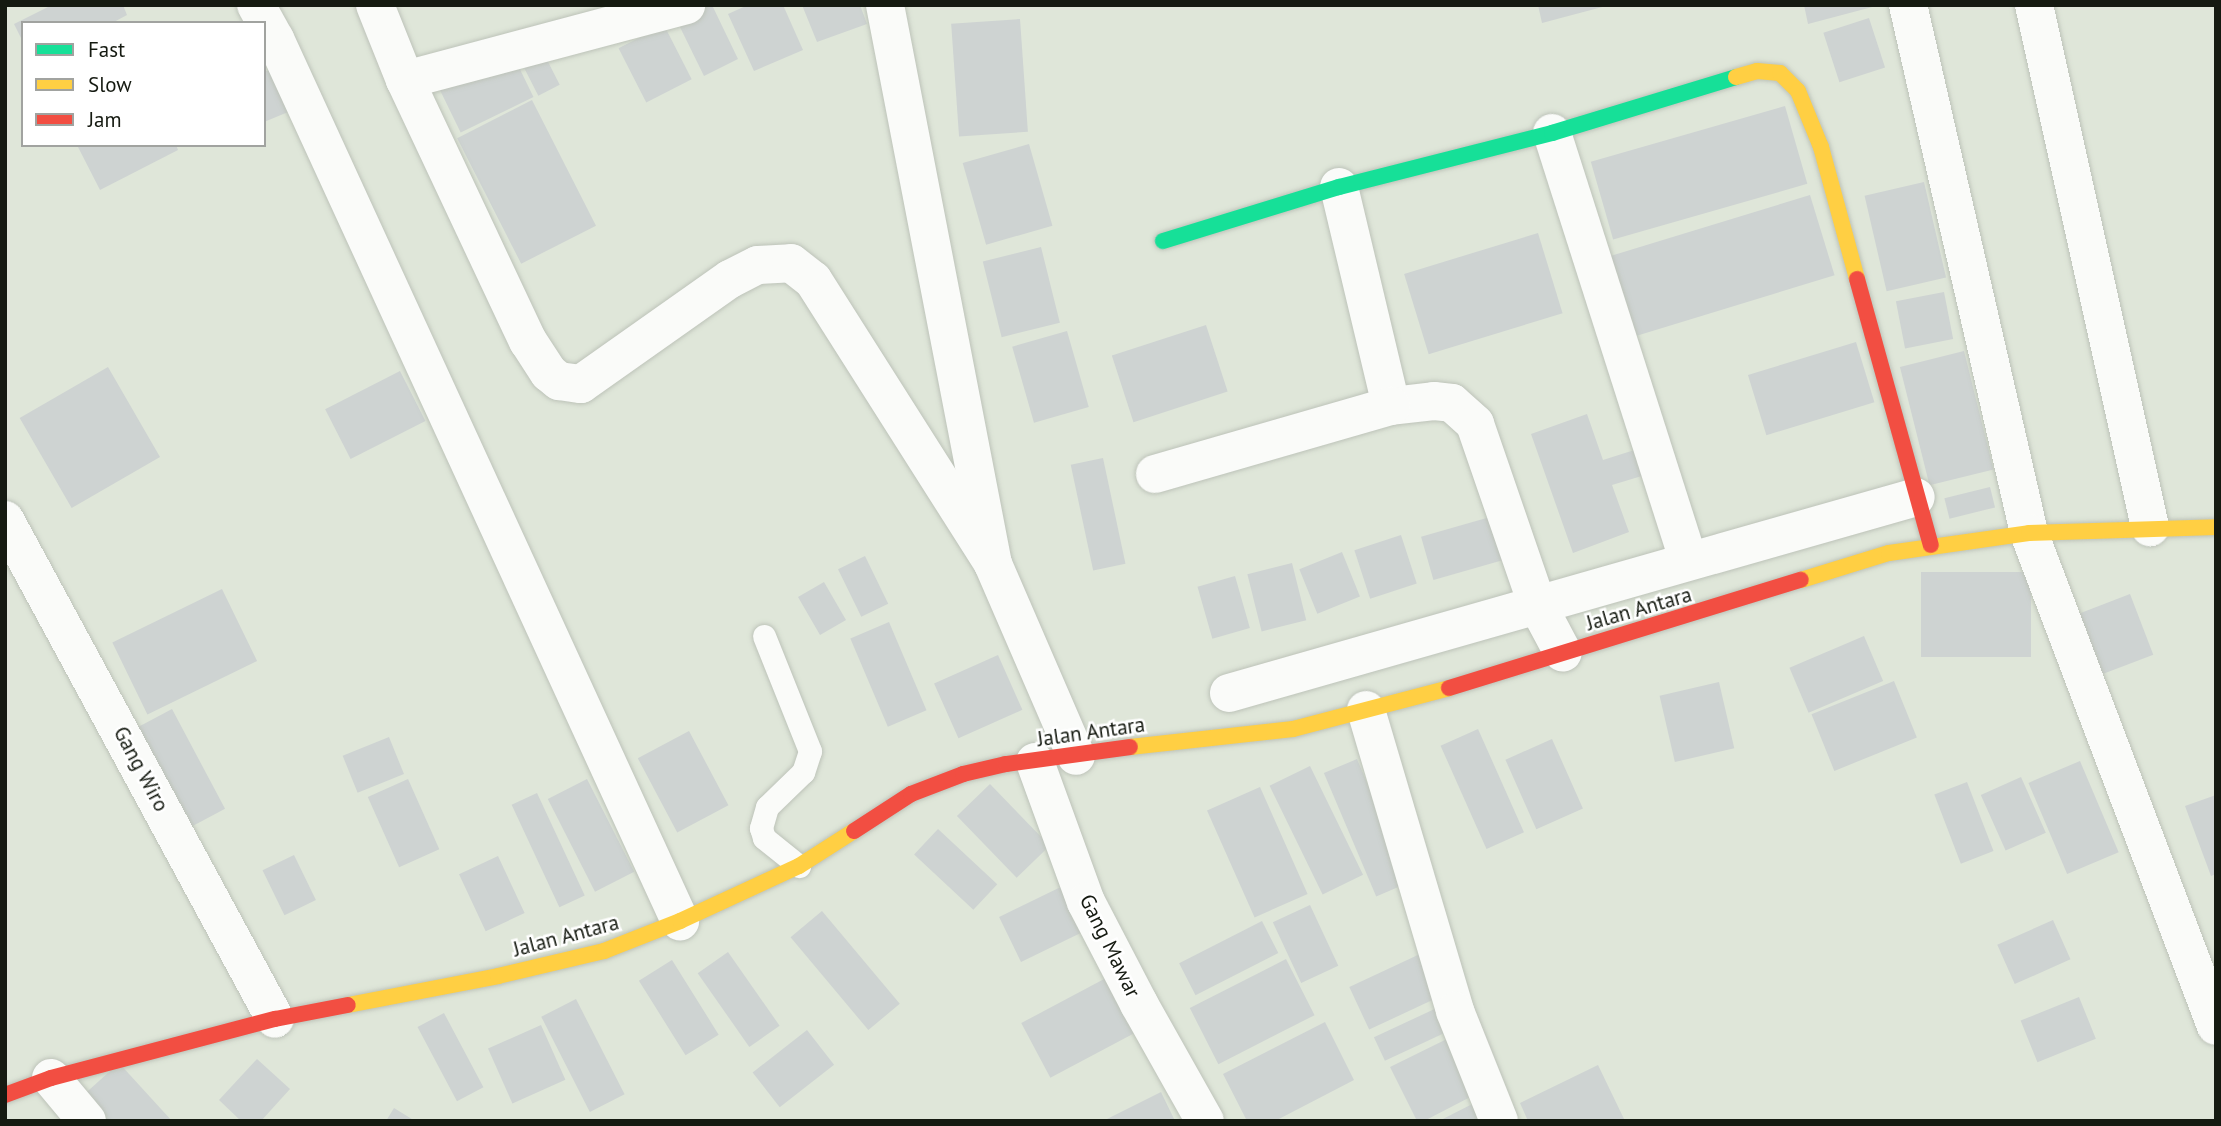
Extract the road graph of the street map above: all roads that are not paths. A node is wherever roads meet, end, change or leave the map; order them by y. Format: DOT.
graph roads {
  1 [pos="256,5"];
  2 [pos="374,5"];
  3 [pos="686,5"];
  4 [pos="885,5"];
  5 [pos="1908,5"];
  6 [pos="2034,5"];
  7 [pos="265,21"];
  8 [pos="266,23"];
  9 [pos="405,80"];
  10 [pos="1552,133"];
  11 [pos="1339,187"];
  12 [pos="1163,241"];
  13 [pos="1391,406"];
  14 [pos="1155,474"];
  15 [pos="1916,497"];
  16 [pos="5,520"];
  17 [pos="2150,527"];
  18 [pos="2216,527"];
  19 [pos="2029,533"];
  20 [pos="1931,545"];
  21 [pos="1689,561"];
  22 [pos="993,564"];
  23 [pos="1537,604"];
  24 [pos="764,636"];
  25 [pos="1563,653"];
  26 [pos="1229,693"];
  27 [pos="1366,710"];
  28 [pos="1076,756"];
  29 [pos="1035,762"];
  30 [pos="799,866"];
  31 [pos="680,921"];
  32 [pos="275,1019"];
  33 [pos="2216,1026"];
  34 [pos="51,1078"];
  35 [pos="5,1095"];
  36 [pos="88,1121"];
  37 [pos="1205,1121"];
  38 [pos="1499,1121"];
  1 -- 7 [label="street"];
  2 -- 9 [label="street"];
  3 -- 9 [label="street"];
  4 -- 22 [label="street"];
  5 -- 19 [label="street"];
  6 -- 17 [label="street"];
  8 -- 31 [label="street"];
  9 -- 22 [label="street"];
  10 -- 11 [label="street"];
  10 -- 15 [label="street"];
  10 -- 21 [label="street"];
  11 -- 12 [label="street"];
  11 -- 13 [label="street"];
  13 -- 14 [label="street"];
  13 -- 23 [label="street"];
  15 -- 20 [label="street"];
  15 -- 21 [label="street"];
  16 -- 32 [label="street, Gang Wiro"];
  17 -- 18 [label="street, Jalan Antara"];
  17 -- 19 [label="street, Jalan Antara"];
  19 -- 20 [label="street, Jalan Antara"];
  19 -- 33 [label="street"];
  20 -- 25 [label="street, Jalan Antara"];
  21 -- 23 [label="street"];
  22 -- 28 [label="street"];
  23 -- 25 [label="street"];
  23 -- 26 [label="street"];
  24 -- 30 [label="lane"];
  25 -- 27 [label="street, Jalan Antara"];
  27 -- 28 [label="street, Jalan Antara"];
  27 -- 38 [label="street"];
  28 -- 29 [label="street, Jalan Antara"];
  29 -- 30 [label="street, Jalan Antara"];
  29 -- 37 [label="street, Gang Mawar"];
  30 -- 31 [label="street, Jalan Antara"];
  31 -- 32 [label="street, Jalan Antara"];
  32 -- 34 [label="street, Jalan Antara"];
  34 -- 35 [label="street, Jalan Antara"];
  34 -- 36 [label="street"];
}
